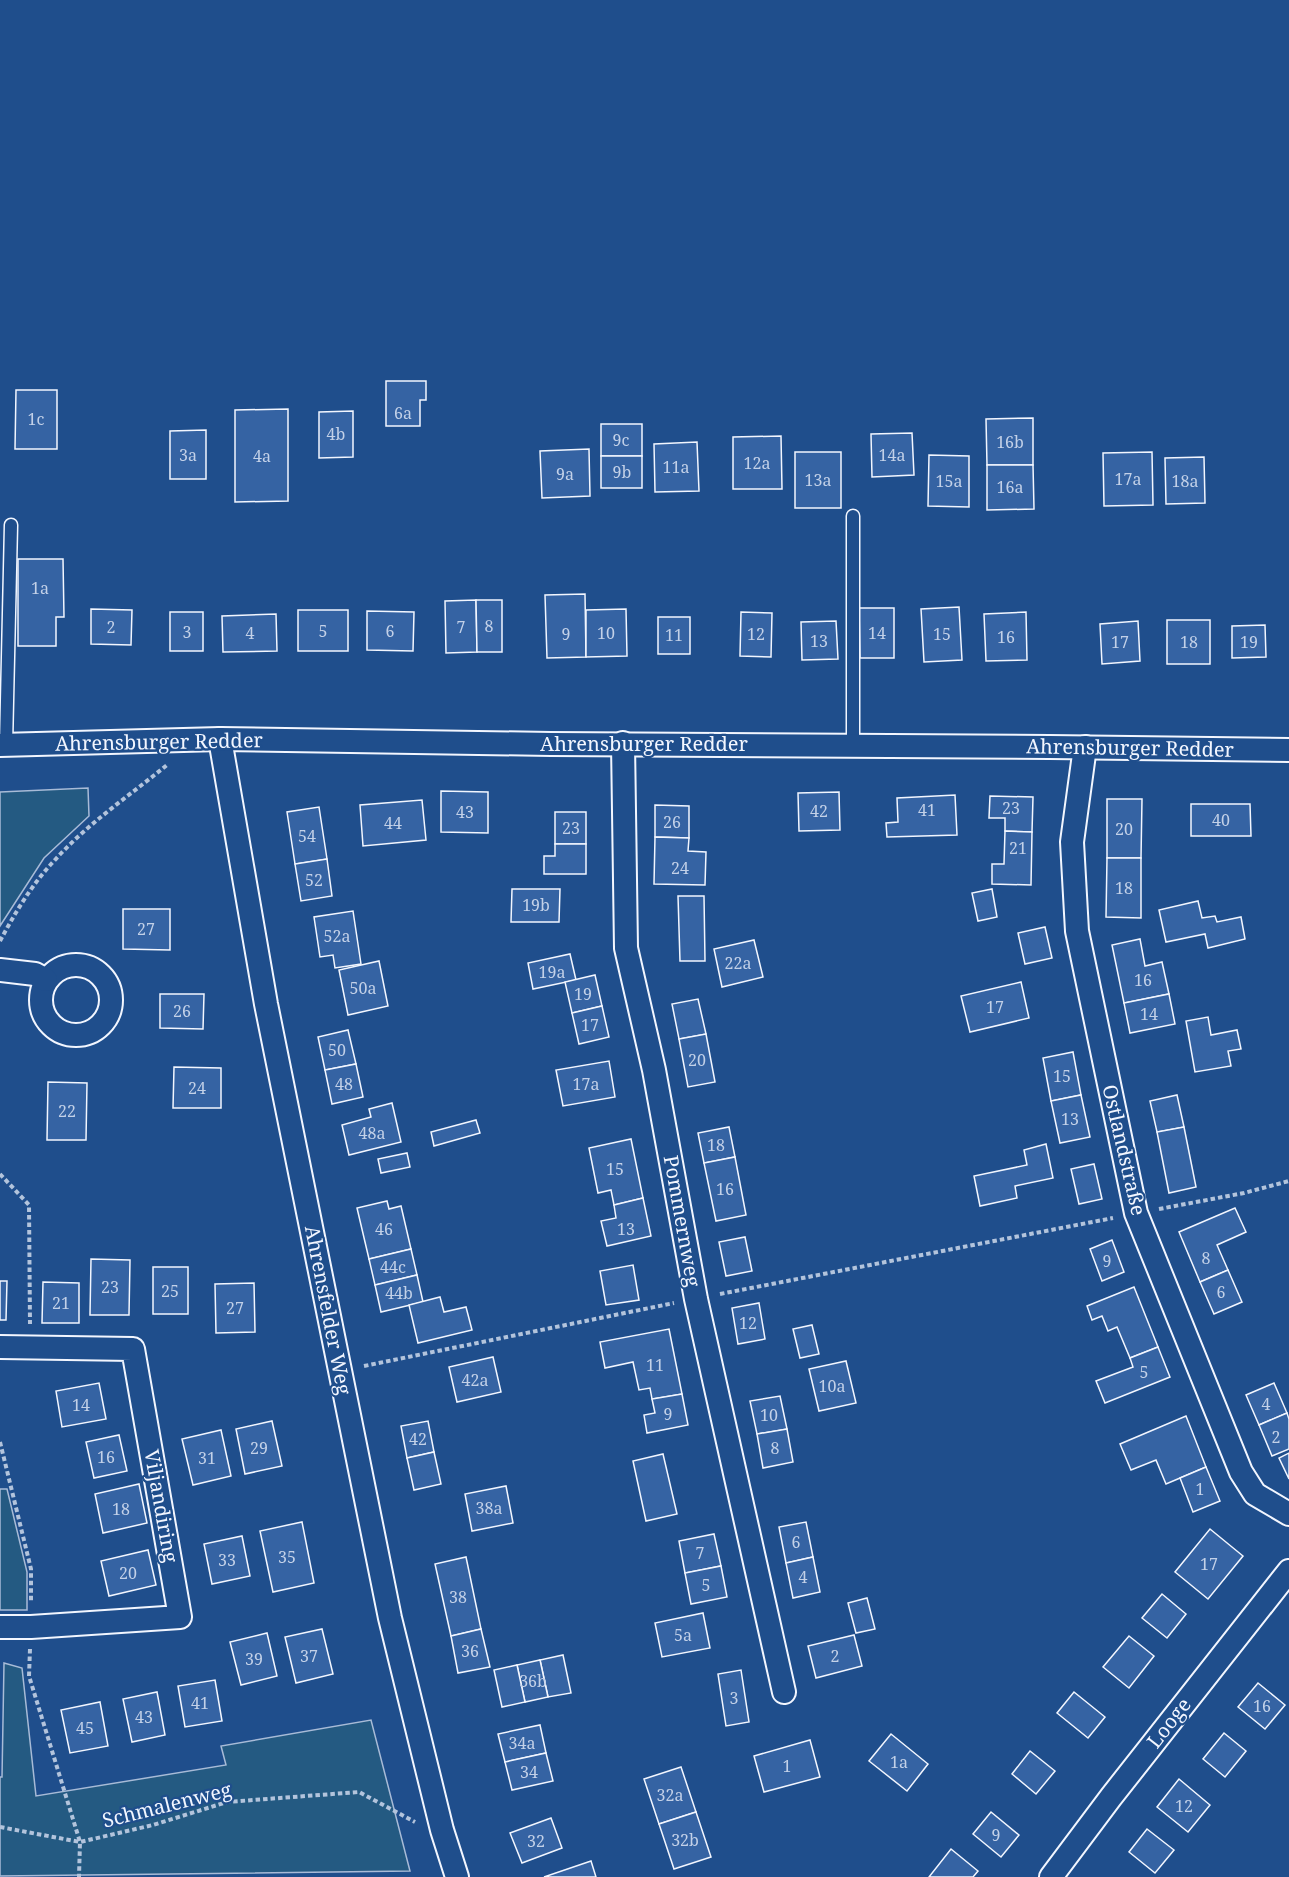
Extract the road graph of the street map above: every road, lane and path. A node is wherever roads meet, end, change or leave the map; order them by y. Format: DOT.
graph roads {
  1 [pos="853,516"];
  2 [pos="11,525"];
  3 [pos="220,739"];
  4 [pos="622,743"];
  5 [pos="3,745"];
  6 [pos="853,745"];
  7 [pos="1084,747"];
  8 [pos="1289,750"];
  9 [pos="175,759"];
  10 [pos="0,941"];
  11 [pos="0,970"];
  12 [pos="46,980"];
  13 [pos="0,1174"];
  14 [pos="1289,1181"];
  15 [pos="1136,1213"];
  16 [pos="696,1299"];
  17 [pos="30,1346"];
  18 [pos="0,1347"];
  19 [pos="340,1371"];
  20 [pos="0,1442"];
  21 [pos="1289,1514"];
  22 [pos="1289,1571"];
  23 [pos="0,1627"];
  24 [pos="31,1627"];
  25 [pos="784,1692"];
  26 [pos="0,1827"];
  27 [pos="442,1830"];
  28 [pos="80,1842"];
  29 [pos="79,1877"];
  30 [pos="457,1877"];
  31 [pos="1051,1877"];
  1 -- 6 [label="lane"];
  2 -- 5 [label="lane"];
  3 -- 4 [label="street, Ahrensburger Redder"];
  3 -- 5 [label="street, Ahrensburger Redder"];
  3 -- 19 [label="street, Ahrensfelder Weg"];
  4 -- 6 [label="street, Ahrensburger Redder"];
  4 -- 16 [label="street, Pommernweg"];
  6 -- 7 [label="street, Ahrensburger Redder"];
  7 -- 8 [label="street, Ahrensburger Redder"];
  7 -- 15 [label="street, Ostlandstraße"];
  9 -- 10 [label="path"];
  11 -- 12 [label="street"];
  13 -- 17 [label="path"];
  14 -- 15 [label="path"];
  15 -- 16 [label="path"];
  15 -- 21 [label="street, Ostlandstraße"];
  16 -- 19 [label="path"];
  16 -- 25 [label="street, Pommernweg"];
  17 -- 18 [label="street, Viljandiring"];
  17 -- 24 [label="street, Viljandiring"];
  19 -- 27 [label="street, Ahrensfelder Weg"];
  20 -- 24 [label="path"];
  22 -- 31 [label="street, Looge"];
  23 -- 24 [label="street, Viljandiring"];
  24 -- 28 [label="path"];
  26 -- 28 [label="path, Schmalenweg"];
  27 -- 28 [label="path, Schmalenweg"];
  27 -- 30 [label="street, Ahrensfelder Weg"];
  28 -- 29 [label="path"];
}
